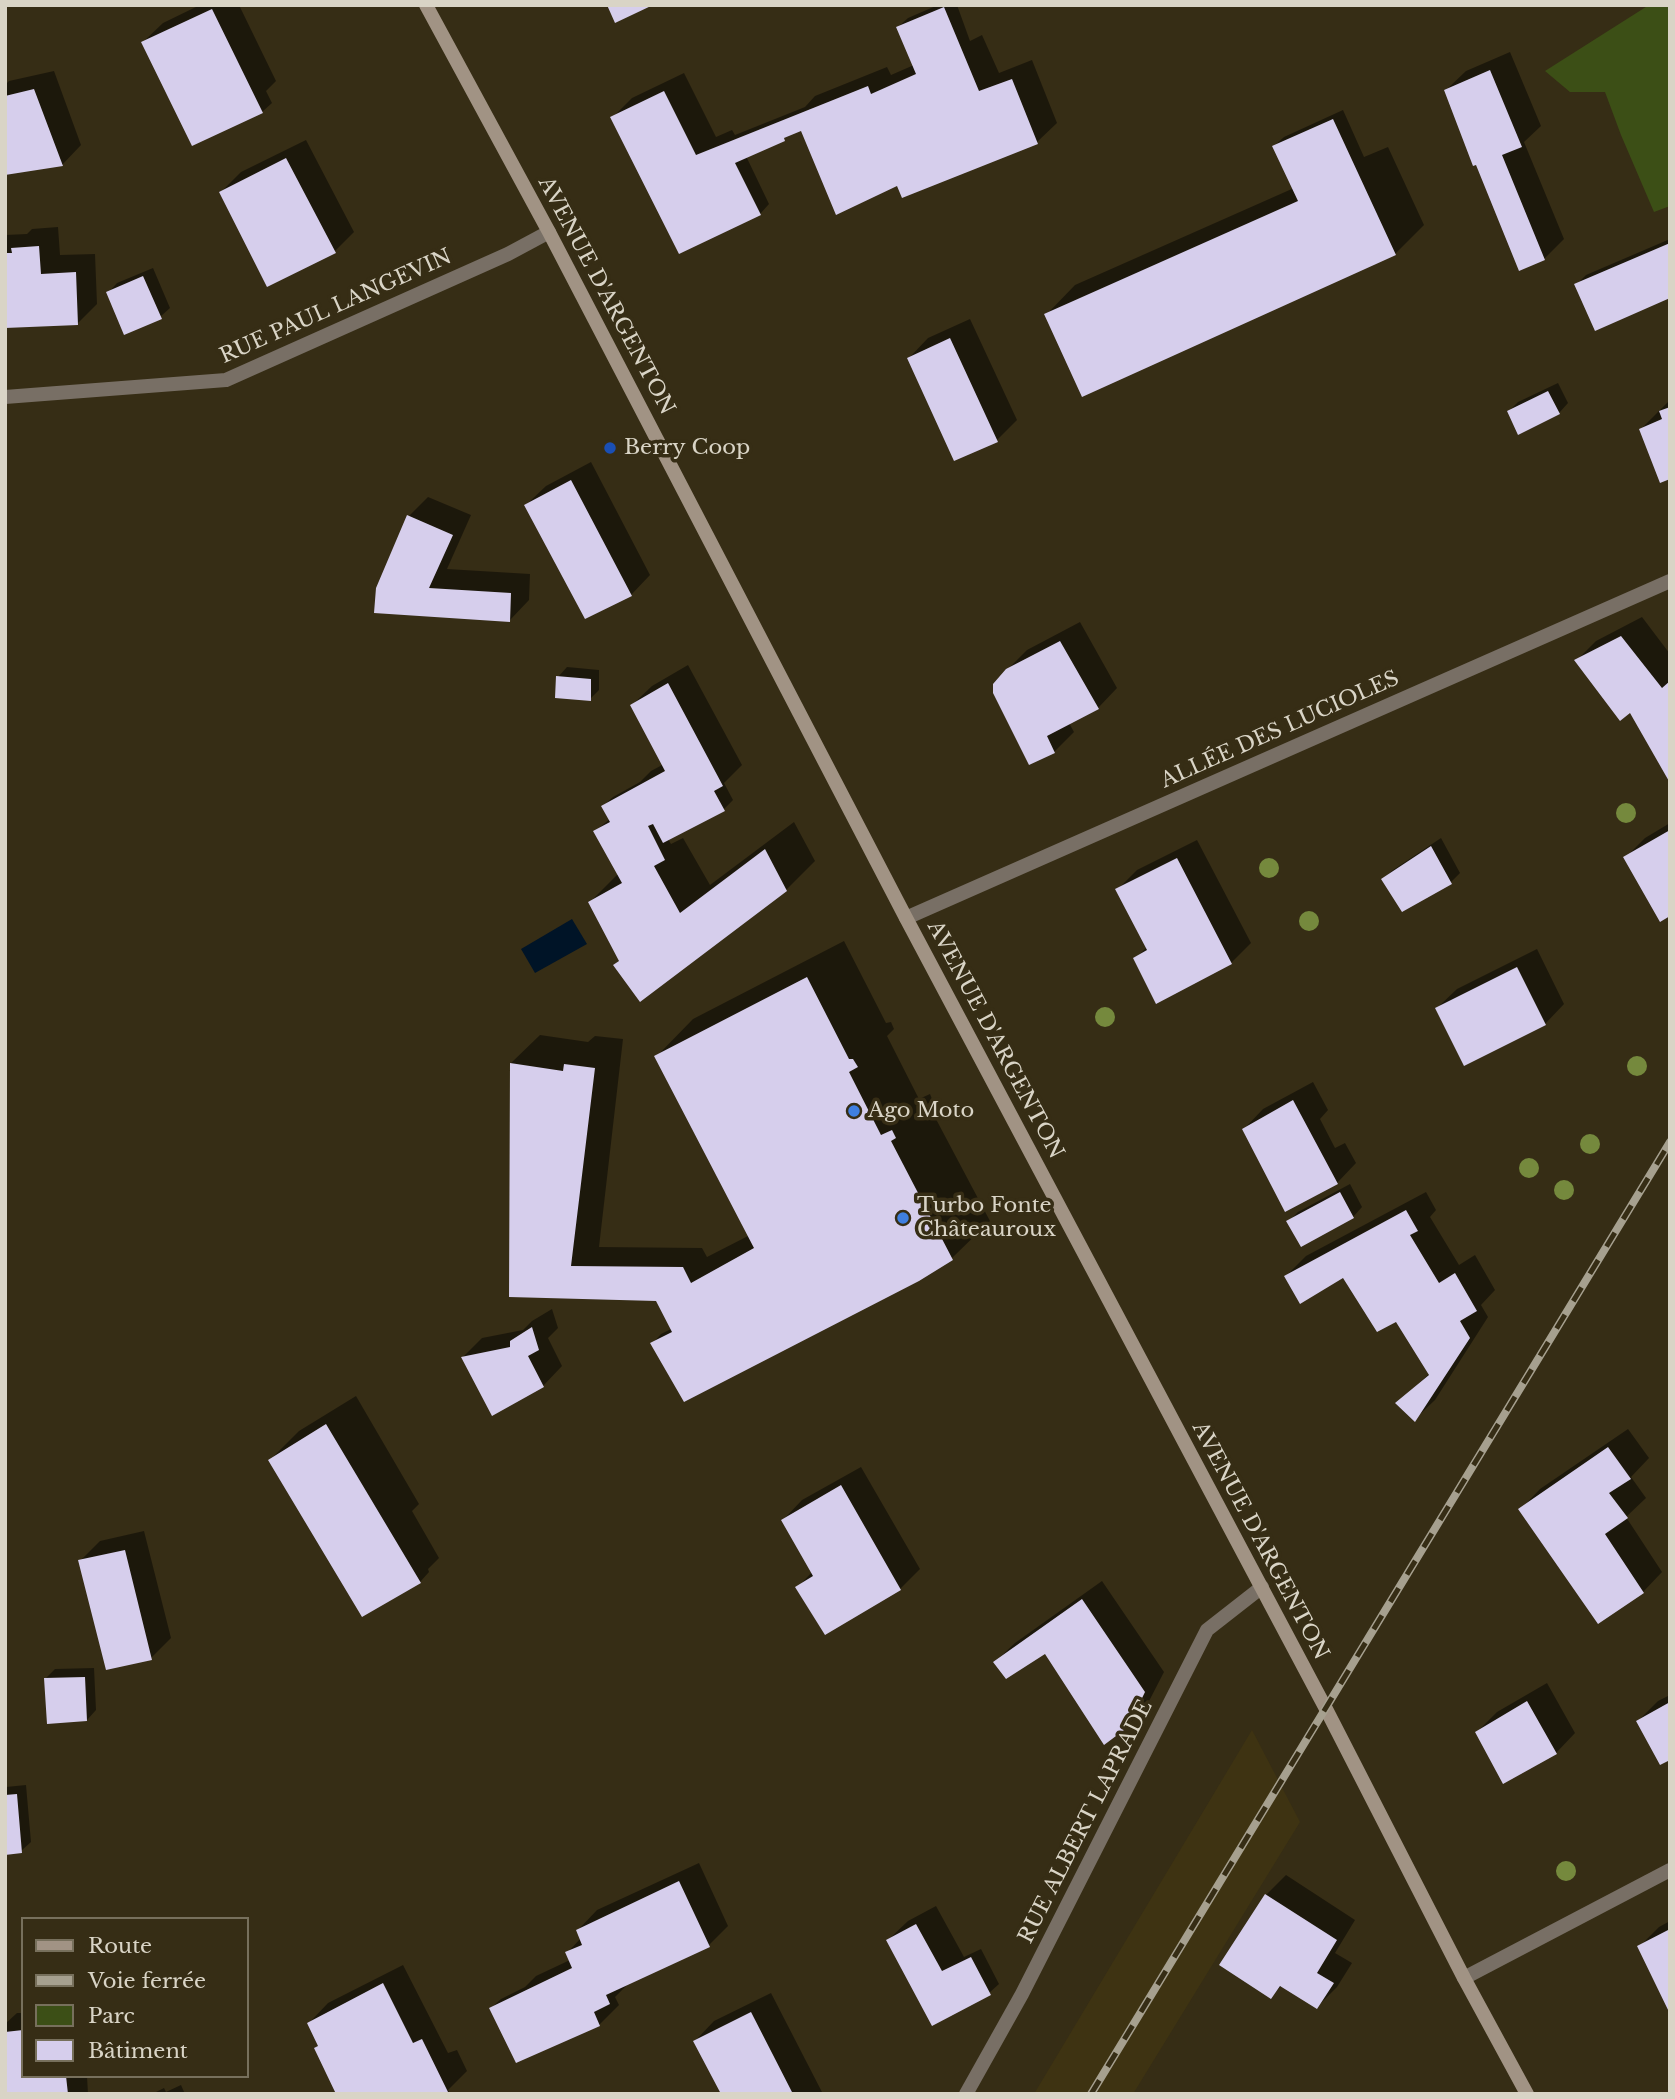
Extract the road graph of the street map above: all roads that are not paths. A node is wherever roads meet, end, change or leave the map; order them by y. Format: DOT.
graph roads {
  1 [pos="426,5"];
  2 [pos="549,232"];
  3 [pos="5,397"];
  4 [pos="1670,581"];
  5 [pos="906,918"];
  6 [pos="1262,1587"];
  7 [pos="1670,1870"];
  8 [pos="1464,1978"];
  9 [pos="966,2094"];
  10 [pos="1527,2094"];
  1 -- 2 [label="main road, AVENUE D'ARGENTON"];
  2 -- 3 [label="street, RUE PAUL LANGEVIN"];
  2 -- 5 [label="main road, AVENUE D'ARGENTON"];
  4 -- 5 [label="street, ALLÉE DES LUCIOLES"];
  5 -- 6 [label="main road, AVENUE D'ARGENTON"];
  6 -- 8 [label="main road, AVENUE D'ARGENTON"];
  6 -- 9 [label="street, RUE ALBERT LAPRADE"];
  7 -- 8 [label="street"];
  8 -- 10 [label="main road, AVENUE D'ARGENTON"];
}
